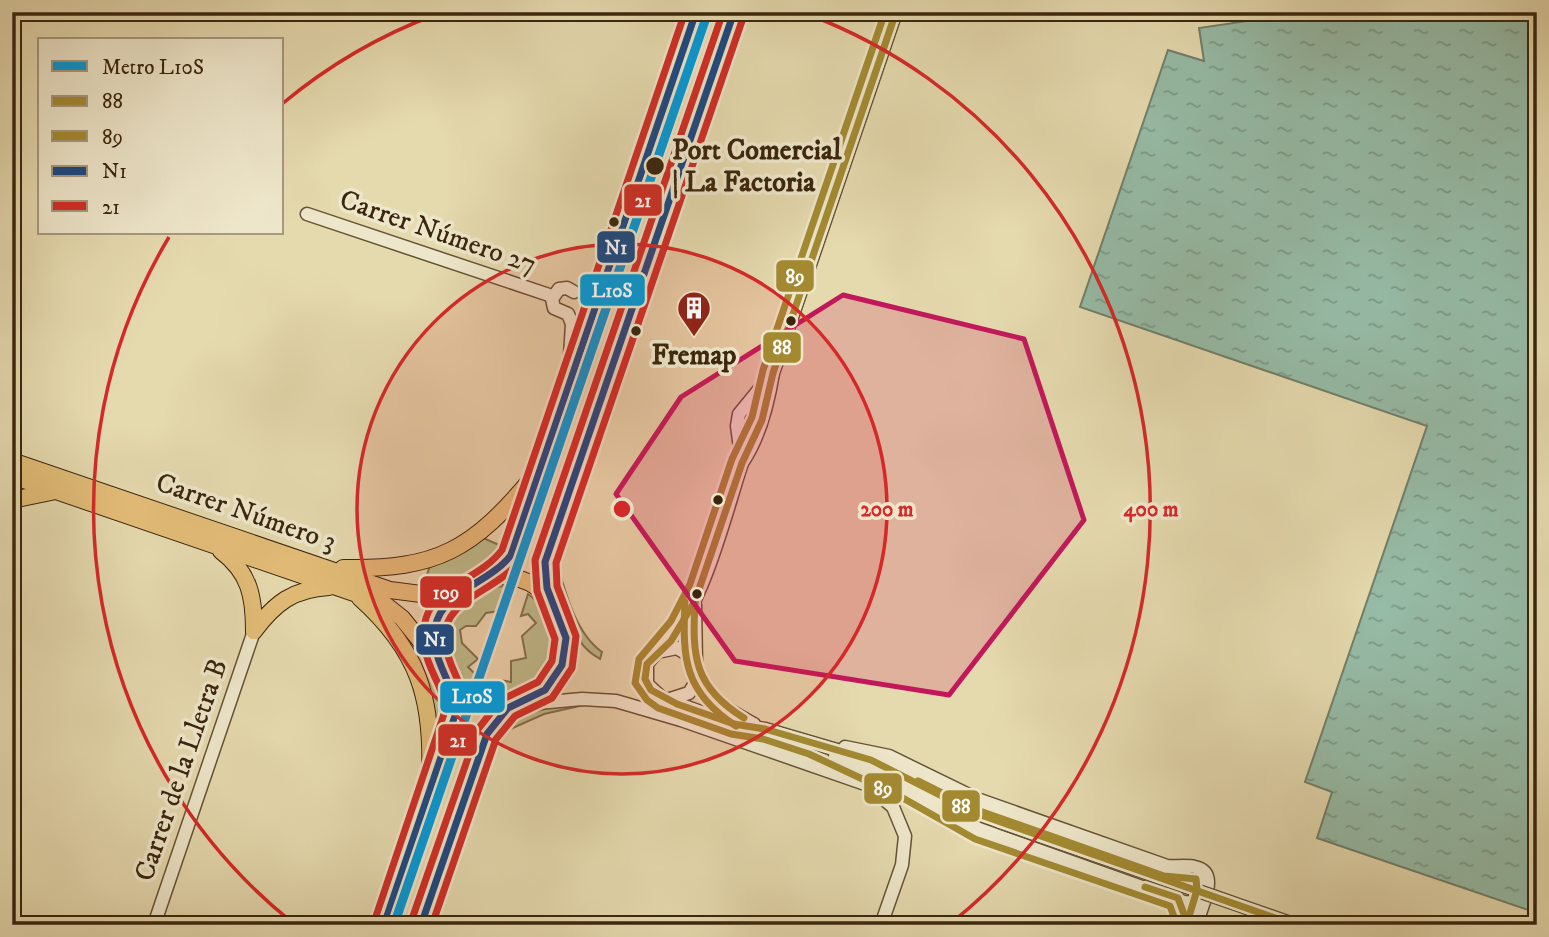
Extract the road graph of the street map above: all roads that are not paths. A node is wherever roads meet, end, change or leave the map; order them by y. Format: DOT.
graph roads {
  1 [pos="696,12"];
  2 [pos="734,12"];
  3 [pos="896,12"];
  4 [pos="307,214"];
  5 [pos="600,291"];
  6 [pos="552,296"];
  7 [pos="773,373"];
  8 [pos="569,383"];
  9 [pos="12,461"];
  10 [pos="743,463"];
  11 [pos="539,470"];
  12 [pos="12,475"];
  13 [pos="60,492"];
  14 [pos="12,500"];
  15 [pos="211,543"];
  16 [pos="329,567"];
  17 [pos="484,579"];
  18 [pos="466,586"];
  19 [pos="336,587"];
  20 [pos="353,592"];
  21 [pos="695,601"];
  22 [pos="552,602"];
  23 [pos="254,631"];
  24 [pos="657,652"];
  25 [pos="439,664"];
  26 [pos="697,668"];
  27 [pos="455,690"];
  28 [pos="667,700"];
  29 [pos="512,706"];
  30 [pos="765,729"];
  31 [pos="813,744"];
  32 [pos="430,790"];
  33 [pos="1188,866"];
  34 [pos="1204,897"];
  35 [pos="1178,898"];
  36 [pos="154,925"];
  37 [pos="384,925"];
  38 [pos="421,925"];
  39 [pos="881,925"];
  40 [pos="1188,925"];
  41 [pos="1197,925"];
  42 [pos="1297,925"];
  1 -- 5 [label="main road"];
  2 -- 22 [label="main road"];
  3 -- 7 [label="street"];
  4 -- 6 [label="street, Carrer Número 27"];
  5 -- 6 [label="street"];
  5 -- 8 [label="main road"];
  6 -- 8 [label="street"];
  7 -- 10 [label="street"];
  7 -- 10 [label="street"];
  8 -- 11 [label="main road"];
  9 -- 16 [label="main road, Carrer Número 3"];
  10 -- 21 [label="street"];
  11 -- 16 [label="main road"];
  11 -- 17 [label="main road"];
  12 -- 13 [label="main road, Carrer Número 3"];
  13 -- 14 [label="main road"];
  13 -- 15 [label="main road, Carrer Número 3"];
  15 -- 19 [label="main road, Carrer Número 3"];
  15 -- 23 [label="main road"];
  16 -- 18 [label="main road, Carrer Número 3"];
  17 -- 18 [label="main road"];
  17 -- 22 [label="main road"];
  18 -- 25 [label="main road"];
  19 -- 20 [label="main road, Carrer Número 3"];
  19 -- 23 [label="main road"];
  20 -- 25 [label="main road, Carrer Número 3"];
  20 -- 32 [label="main road"];
  21 -- 24 [label="street"];
  21 -- 26 [label="street"];
  22 -- 29 [label="main road"];
  23 -- 36 [label="street, Carrer de la Lletra B"];
  24 -- 26 [label="street"];
  24 -- 28 [label="street"];
  25 -- 27 [label="main road"];
  26 -- 28 [label="street"];
  26 -- 30 [label="street"];
  27 -- 29 [label="main road"];
  27 -- 32 [label="main road"];
  28 -- 30 [label="street"];
  29 -- 38 [label="main road"];
  29 -- 39 [label="street"];
  30 -- 31 [label="street"];
  31 -- 33 [label="street"];
  31 -- 35 [label="street"];
  31 -- 42 [label="street, bridge"];
  32 -- 37 [label="main road"];
  33 -- 34 [label="street"];
  33 -- 35 [label="street"];
  34 -- 35 [label="street"];
  34 -- 41 [label="street"];
  35 -- 40 [label="street"];
}
